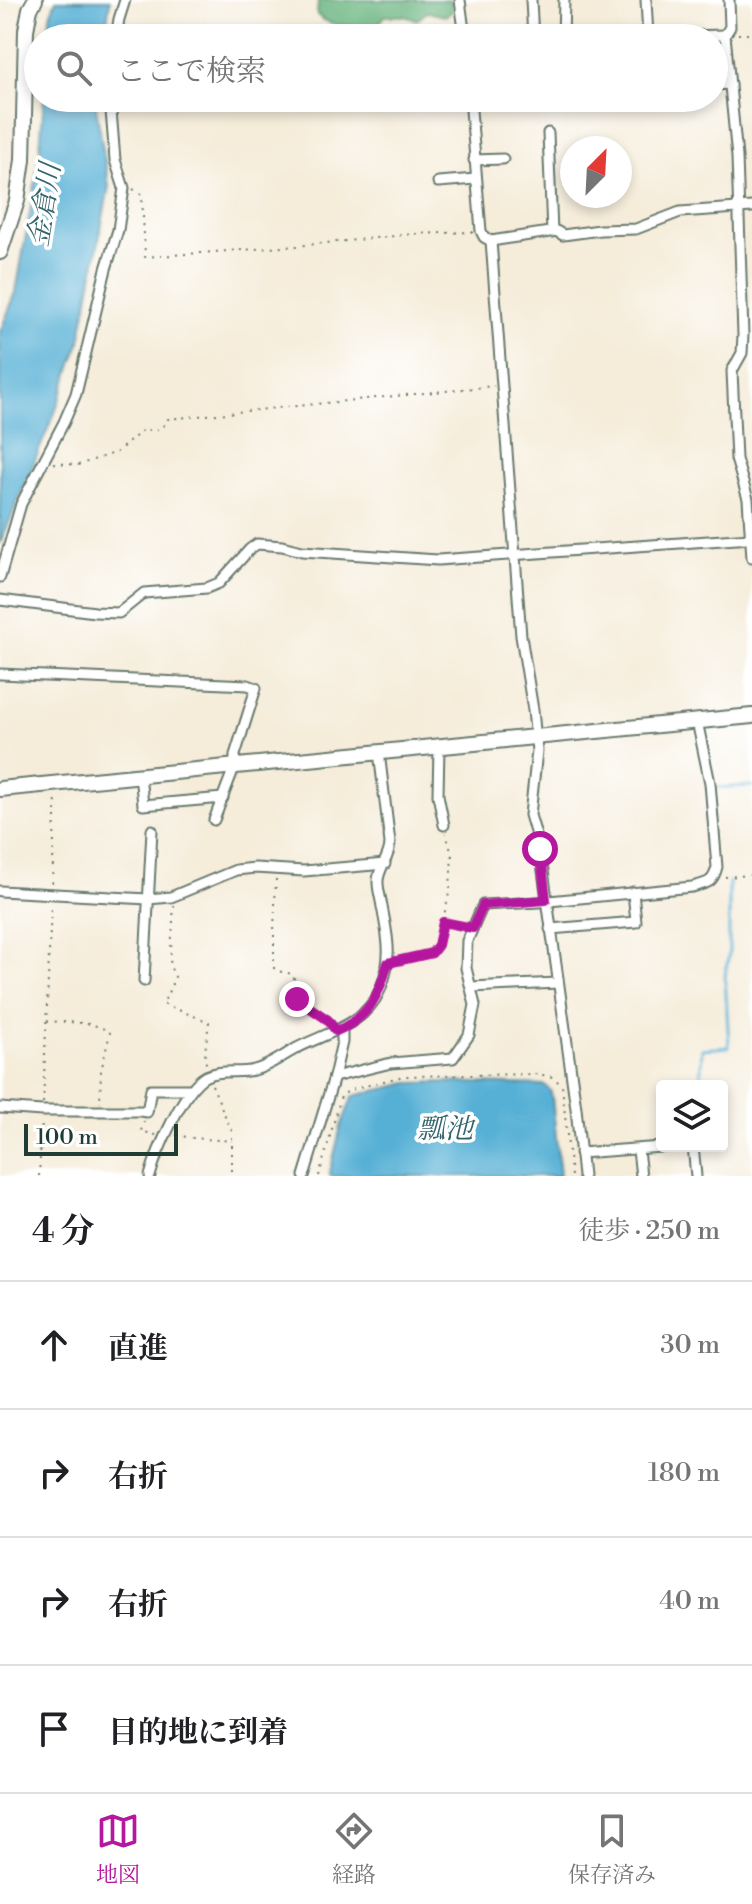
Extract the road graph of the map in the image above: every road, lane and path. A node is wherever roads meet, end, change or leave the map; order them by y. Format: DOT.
graph roads {
  1 [pos="125,0"];
  2 [pos="460,0"];
  3 [pos="531,0"];
  4 [pos="564,0"];
  5 [pos="646,0"];
  6 [pos="729,0"];
  7 [pos="32,2"];
  8 [pos="27,24"];
  9 [pos="118,24"];
  10 [pos="463,24"];
  11 [pos="532,24"];
  12 [pos="563,24"];
  13 [pos="647,24"];
  14 [pos="728,30"];
  15 [pos="752,34"];
  16 [pos="728,35"];
  17 [pos="728,64"];
  18 [pos="730,84"];
  19 [pos="24,112"];
  20 [pos="111,112"];
  21 [pos="471,112"];
  22 [pos="548,133"];
  23 [pos="503,159"];
  24 [pos="474,160"];
  25 [pos="476,179"];
  26 [pos="438,182"];
  27 [pos="124,188"];
  28 [pos="752,207"];
  29 [pos="740,208"];
  30 [pos="481,231"];
  31 [pos="552,232"];
  32 [pos="752,237"];
  33 [pos="741,238"];
  34 [pos="491,241"];
  35 [pos="0,252"];
  36 [pos="503,385"];
  37 [pos="41,463"];
  38 [pos="751,533"];
  39 [pos="516,556"];
  40 [pos="752,558"];
  41 [pos="0,577"];
  42 [pos="0,600"];
  43 [pos="0,674"];
  44 [pos="752,716"];
  45 [pos="697,721"];
  46 [pos="535,736"];
  47 [pos="439,747"];
  48 [pos="379,752"];
  49 [pos="235,765"];
  50 [pos="140,774"];
  51 [pos="57,784"];
  52 [pos="0,789"];
  53 [pos="223,798"];
  54 [pos="214,820"];
  55 [pos="444,825"];
  56 [pos="152,830"];
  57 [pos="385,864"];
  58 [pos="277,870"];
  59 [pos="752,875"];
  60 [pos="714,877"];
  61 [pos="0,891"];
  62 [pos="633,892"];
  63 [pos="52,894"];
  64 [pos="175,895"];
  65 [pos="148,899"];
  66 [pos="546,900"];
  67 [pos="443,922"];
  68 [pos="473,928"];
  69 [pos="550,929"];
  70 [pos="388,963"];
  71 [pos="144,981"];
  72 [pos="558,983"];
  73 [pos="471,987"];
  74 [pos="46,1021"];
  75 [pos="339,1030"];
  76 [pos="208,1076"];
  77 [pos="334,1077"];
  78 [pos="191,1089"];
  79 [pos="0,1108"];
  80 [pos="42,1111"];
  81 [pos="101,1111"];
  82 [pos="147,1112"];
  83 [pos="166,1135"];
  84 [pos="232,1141"];
  85 [pos="656,1148"];
  86 [pos="638,1150"];
  87 [pos="694,1152"];
  88 [pos="580,1153"];
  89 [pos="39,1176"];
  90 [pos="150,1176"];
  91 [pos="232,1176"];
  92 [pos="304,1176"];
  93 [pos="319,1176"];
  94 [pos="571,1176"];
  95 [pos="583,1176"];
  96 [pos="641,1176"];
  97 [pos="696,1176"];
  1 -- 9 [label="street"];
  2 -- 10 [label="street"];
  3 -- 11 [label="street"];
  4 -- 12 [label="street"];
  5 -- 13 [label="street"];
  6 -- 14 [label="street"];
  7 -- 8 [label="street"];
  15 -- 16 [label="path"];
  17 -- 18 [label="street"];
  18 -- 29 [label="street"];
  19 -- 35 [label="street"];
  20 -- 27 [label="street"];
  21 -- 24 [label="street"];
  22 -- 31 [label="street"];
  23 -- 24 [label="street"];
  24 -- 25 [label="street"];
  25 -- 26 [label="street"];
  25 -- 30 [label="street"];
  27 -- 30 [label="path"];
  27 -- 37 [label="street"];
  28 -- 29 [label="street"];
  29 -- 31 [label="street"];
  29 -- 33 [label="street"];
  30 -- 34 [label="street"];
  31 -- 34 [label="street"];
  32 -- 33 [label="street"];
  33 -- 38 [label="street"];
  34 -- 36 [label="street"];
  36 -- 37 [label="path"];
  36 -- 39 [label="street"];
  37 -- 41 [label="street"];
  38 -- 39 [label="street"];
  38 -- 40 [label="street"];
  39 -- 42 [label="street"];
  39 -- 46 [label="street"];
  43 -- 49 [label="street"];
  44 -- 45 [label="street"];
  45 -- 46 [label="street"];
  45 -- 60 [label="street"];
  46 -- 47 [label="street"];
  46 -- 66 [label="street"];
  47 -- 48 [label="street"];
  47 -- 55 [label="street"];
  48 -- 49 [label="street"];
  48 -- 57 [label="street"];
  49 -- 50 [label="street"];
  49 -- 53 [label="street"];
  50 -- 51 [label="street"];
  50 -- 53 [label="street"];
  51 -- 52 [label="street"];
  51 -- 63 [label="path"];
  53 -- 54 [label="street"];
  55 -- 67 [label="path"];
  56 -- 65 [label="street"];
  57 -- 58 [label="street"];
  57 -- 70 [label="street"];
  58 -- 64 [label="street"];
  58 -- 75 [label="path"];
  59 -- 60 [label="path"];
  60 -- 62 [label="street"];
  61 -- 63 [label="street"];
  62 -- 66 [label="street"];
  62 -- 69 [label="street"];
  63 -- 65 [label="street"];
  63 -- 74 [label="path"];
  64 -- 65 [label="street"];
  64 -- 76 [label="path"];
  65 -- 71 [label="street"];
  66 -- 68 [label="street"];
  66 -- 69 [label="street"];
  67 -- 68 [label="path"];
  67 -- 70 [label="path"];
  68 -- 73 [label="street"];
  69 -- 72 [label="street"];
  70 -- 75 [label="street"];
  72 -- 73 [label="street"];
  72 -- 88 [label="street"];
  73 -- 77 [label="street"];
  74 -- 80 [label="path"];
  74 -- 81 [label="path"];
  75 -- 76 [label="street"];
  75 -- 77 [label="street"];
  76 -- 78 [label="street"];
  76 -- 84 [label="path"];
  77 -- 92 [label="street"];
  78 -- 82 [label="street"];
  78 -- 83 [label="street"];
  79 -- 80 [label="street"];
  80 -- 81 [label="street"];
  80 -- 89 [label="path"];
  81 -- 82 [label="street"];
  82 -- 83 [label="path"];
  83 -- 84 [label="path"];
  83 -- 90 [label="street"];
  84 -- 91 [label="path"];
  85 -- 86 [label="street"];
  86 -- 88 [label="street"];
  86 -- 96 [label="street"];
  87 -- 97 [label="street"];
  88 -- 95 [label="street"];
  93 -- 94 [label="path"];
}
